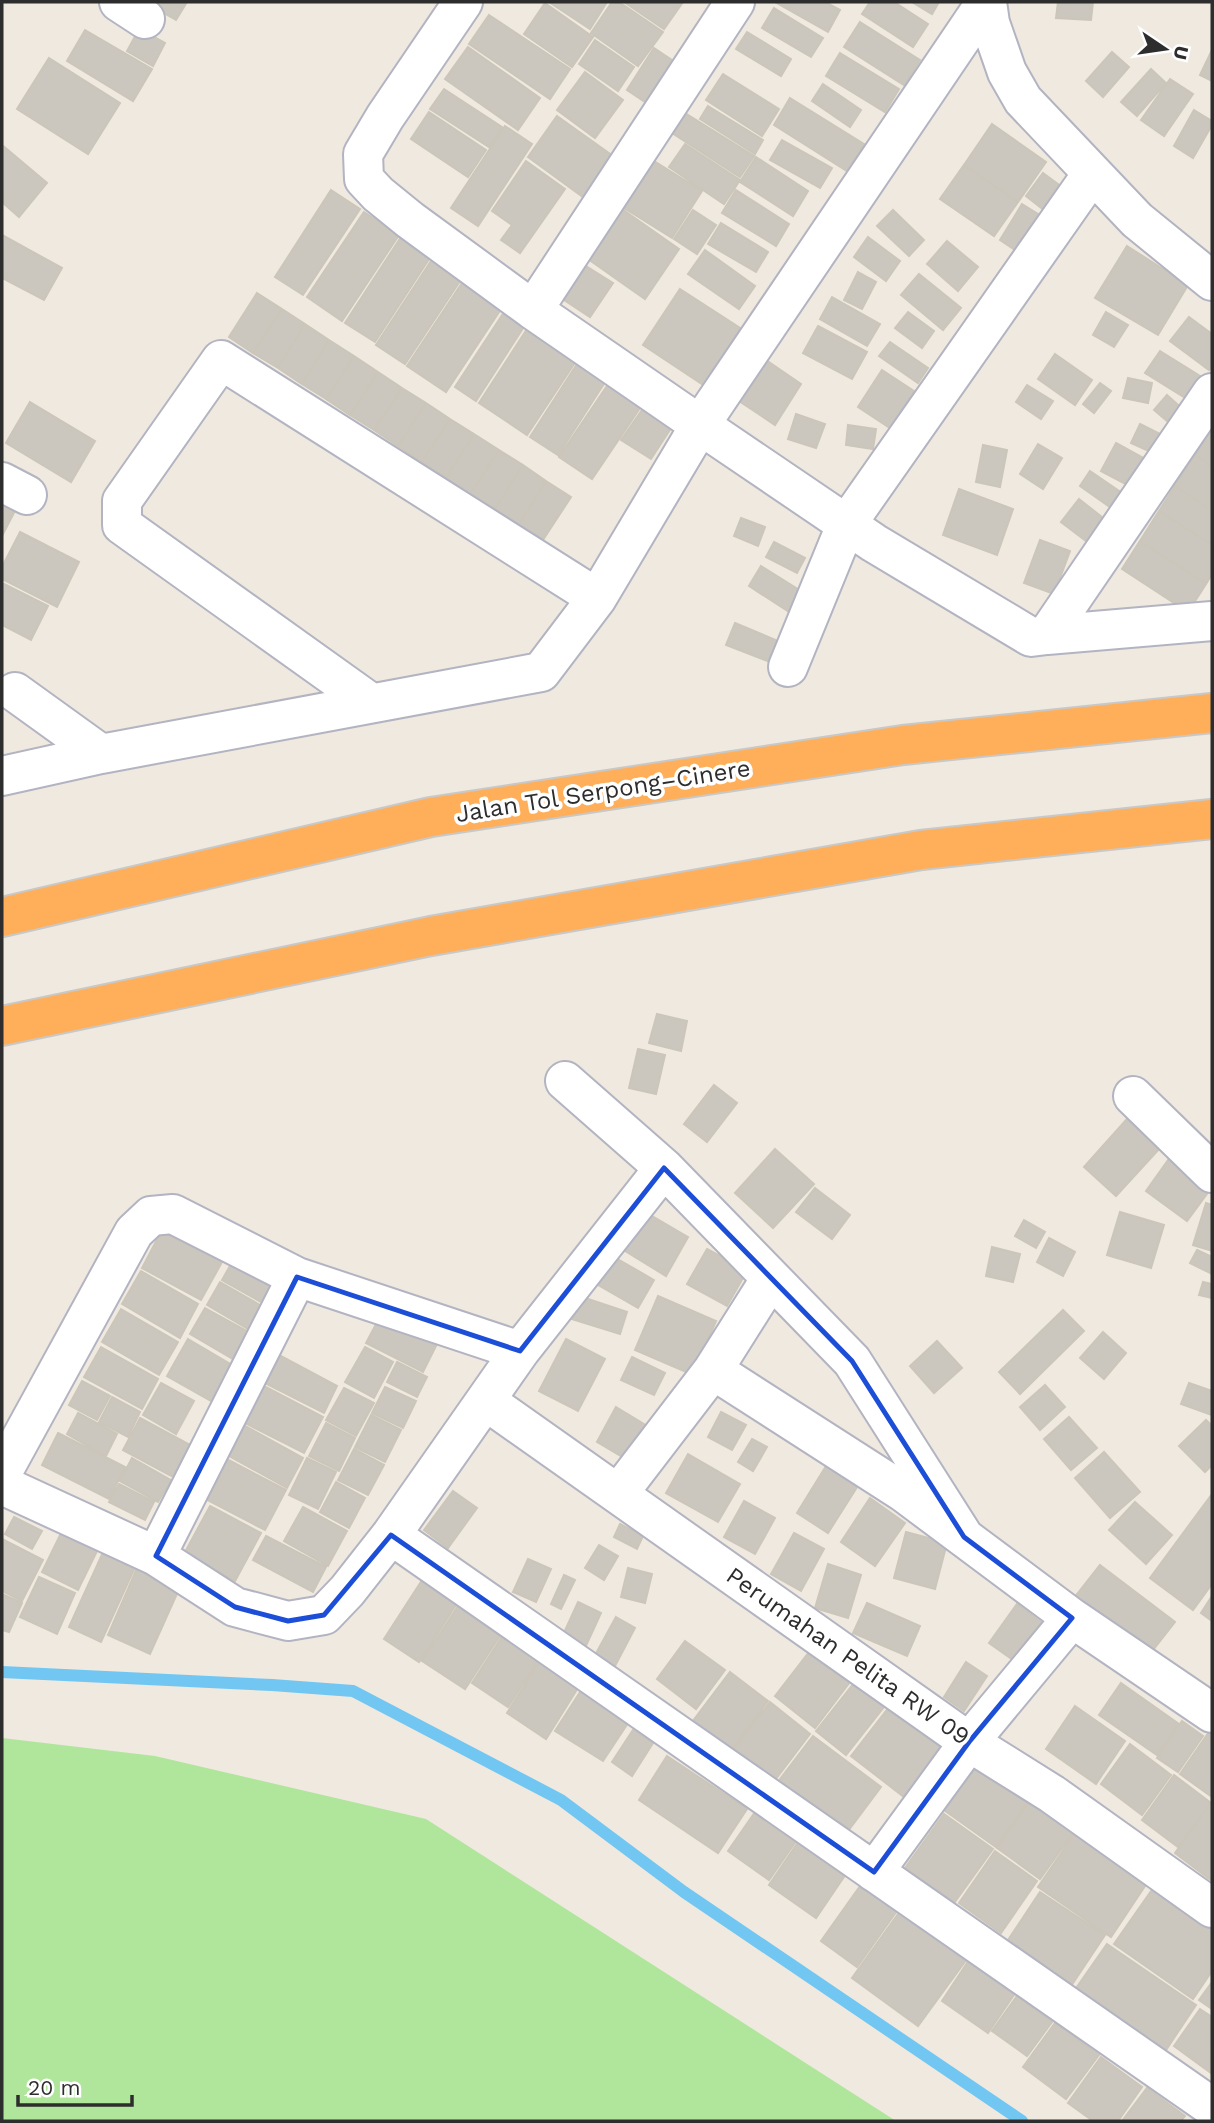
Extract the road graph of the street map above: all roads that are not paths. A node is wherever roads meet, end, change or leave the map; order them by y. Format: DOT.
graph roads {
  1 [pos="463,2"];
  2 [pos="736,2"];
  3 [pos="987,2"];
  4 [pos="1092,173"];
  5 [pos="1212,281"];
  6 [pos="533,310"];
  7 [pos="1212,393"];
  8 [pos="700,425"];
  9 [pos="846,524"];
  10 [pos="597,598"];
  11 [pos="1212,621"];
  12 [pos="1047,635"];
  13 [pos="788,667"];
  14 [pos="15,692"];
  15 [pos="371,703"];
  16 [pos="1212,713"];
  17 [pos="101,754"];
  18 [pos="2,776"];
  19 [pos="1212,819"];
  20 [pos="2,917"];
  21 [pos="2,1026"];
  22 [pos="565,1081"];
  23 [pos="1133,1096"];
  24 [pos="664,1168"];
  25 [pos="1212,1173"];
  26 [pos="297,1277"];
  27 [pos="771,1278"];
  28 [pos="520,1351"];
  29 [pos="713,1370"];
  30 [pos="486,1401"];
  31 [pos="2,1473"];
  32 [pos="2,1485"];
  33 [pos="618,1494"];
  34 [pos="391,1535"];
  35 [pos="964,1537"];
  36 [pos="156,1556"];
  37 [pos="1072,1618"];
  38 [pos="1212,1713"];
  39 [pos="969,1742"];
  40 [pos="874,1872"];
  41 [pos="1212,1908"];
  42 [pos="1212,2107"];
  1 -- 6 [label="street"];
  2 -- 6 [label="street"];
  3 -- 4 [label="street"];
  3 -- 8 [label="street"];
  4 -- 5 [label="street"];
  4 -- 9 [label="street"];
  6 -- 8 [label="street"];
  7 -- 12 [label="street"];
  8 -- 9 [label="street"];
  8 -- 10 [label="street"];
  9 -- 12 [label="street"];
  9 -- 13 [label="street"];
  10 -- 15 [label="street"];
  10 -- 15 [label="street"];
  11 -- 12 [label="street"];
  14 -- 17 [label="street"];
  15 -- 17 [label="street"];
  16 -- 20 [label="highway, Jalan Tol Serpong–Cinere"];
  17 -- 18 [label="street"];
  19 -- 21 [label="highway"];
  22 -- 24 [label="street"];
  23 -- 25 [label="street"];
  24 -- 27 [label="street"];
  24 -- 28 [label="street"];
  26 -- 28 [label="street"];
  26 -- 31 [label="street"];
  26 -- 36 [label="street"];
  27 -- 29 [label="street"];
  27 -- 35 [label="street"];
  28 -- 30 [label="street"];
  29 -- 33 [label="street"];
  29 -- 35 [label="street"];
  30 -- 33 [label="street, Perumahan Pelita RW 09"];
  30 -- 34 [label="street"];
  32 -- 36 [label="street"];
  33 -- 39 [label="street, Perumahan Pelita RW 09"];
  34 -- 36 [label="street"];
  34 -- 40 [label="street"];
  35 -- 37 [label="street"];
  37 -- 38 [label="street"];
  37 -- 39 [label="street"];
  39 -- 40 [label="street"];
  39 -- 41 [label="street, Perumahan Pelita RW 09"];
  40 -- 42 [label="street"];
}
